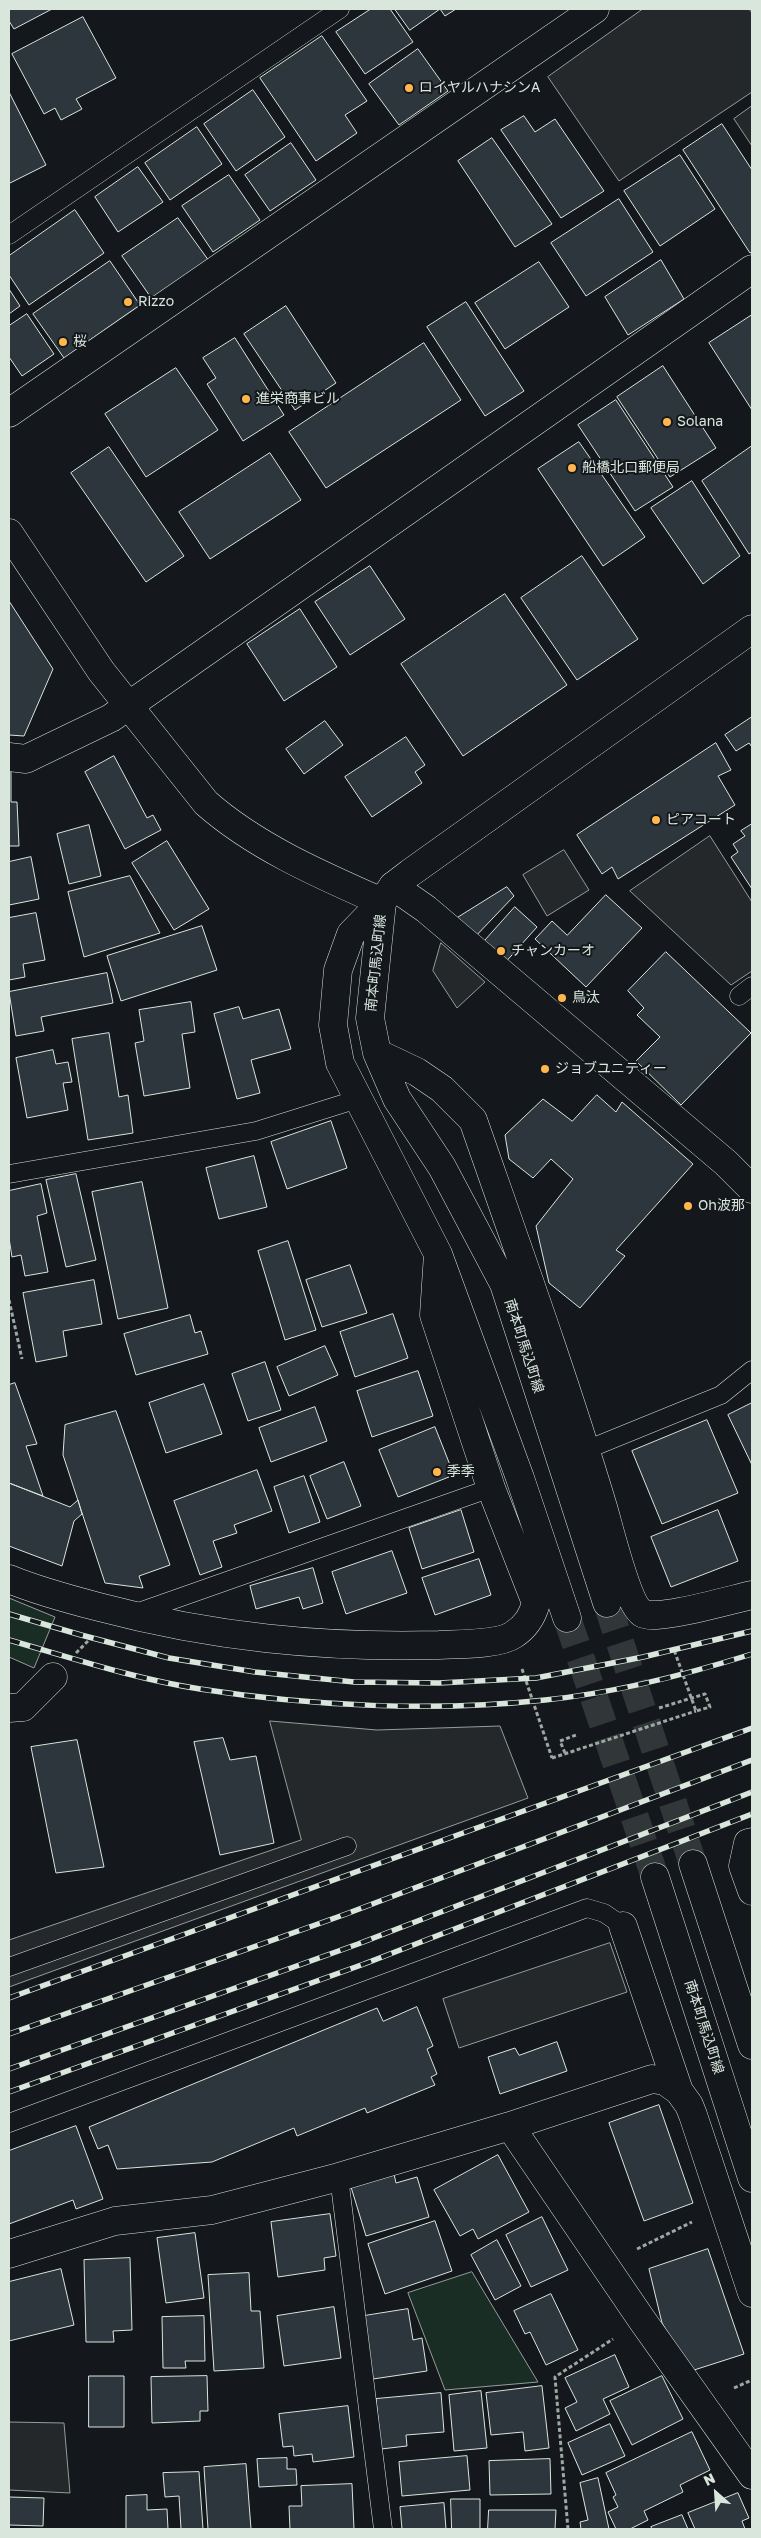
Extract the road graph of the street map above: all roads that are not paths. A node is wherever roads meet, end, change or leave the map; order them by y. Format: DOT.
graph roads {
  1 [pos="340,9"];
  2 [pos="595,9"];
  3 [pos="9,236"];
  4 [pos="752,268"];
  5 [pos="9,413"];
  6 [pos="9,533"];
  7 [pos="752,629"];
  8 [pos="128,705"];
  9 [pos="9,758"];
  10 [pos="387,894"];
  11 [pos="377,1053"];
  12 [pos="358,1099"];
  13 [pos="9,1174"];
  14 [pos="752,1189"];
  15 [pos="438,1254"];
  16 [pos="752,1370"];
  17 [pos="586,1450"];
  18 [pos="491,1488"];
  19 [pos="9,1579"];
  20 [pos="752,1595"];
  21 [pos="607,1602"];
  22 [pos="122,1613"];
  23 [pos="568,1618"];
  24 [pos="53,1677"];
  25 [pos="9,1708"];
  26 [pos="752,1842"];
  27 [pos="347,1846"];
  28 [pos="693,1864"];
  29 [pos="655,1876"];
  30 [pos="752,1891"];
  31 [pos="624,1926"];
  32 [pos="9,1967"];
  33 [pos="752,2045"];
  34 [pos="678,2091"];
  35 [pos="9,2123"];
  36 [pos="510,2126"];
  37 [pos="339,2177"];
  38 [pos="752,2178"];
  39 [pos="9,2254"];
  40 [pos="752,2293"];
  41 [pos="752,2475"];
  42 [pos="384,2529"];
  1 -- 3 [label="lane"];
  2 -- 5 [label="street"];
  4 -- 8 [label="street"];
  6 -- 8 [label="street"];
  7 -- 10 [label="street"];
  8 -- 9 [label="street"];
  8 -- 10 [label="street"];
  10 -- 11 [label="street, 南本町馬込町線"];
  10 -- 12 [label="street, 南本町馬込町線"];
  10 -- 14 [label="street"];
  11 -- 17 [label="street"];
  11 -- 21 [label="street, 南本町馬込町線"];
  12 -- 13 [label="lane"];
  12 -- 15 [label="street, 南本町馬込町線"];
  15 -- 18 [label="street"];
  15 -- 23 [label="street, 南本町馬込町線"];
  16 -- 17 [label="lane"];
  17 -- 20 [label="street"];
  18 -- 22 [label="lane"];
  18 -- 22 [label="street"];
  19 -- 22 [label="street"];
  24 -- 25 [label="street"];
  26 -- 30 [label="street"];
  27 -- 32 [label="lane"];
  28 -- 33 [label="street"];
  29 -- 38 [label="street, 南本町馬込町線"];
  31 -- 34 [label="street"];
  31 -- 35 [label="lane"];
  34 -- 36 [label="street"];
  34 -- 40 [label="street"];
  36 -- 37 [label="street"];
  36 -- 41 [label="street"];
  37 -- 39 [label="street"];
  37 -- 42 [label="lane"];
}
